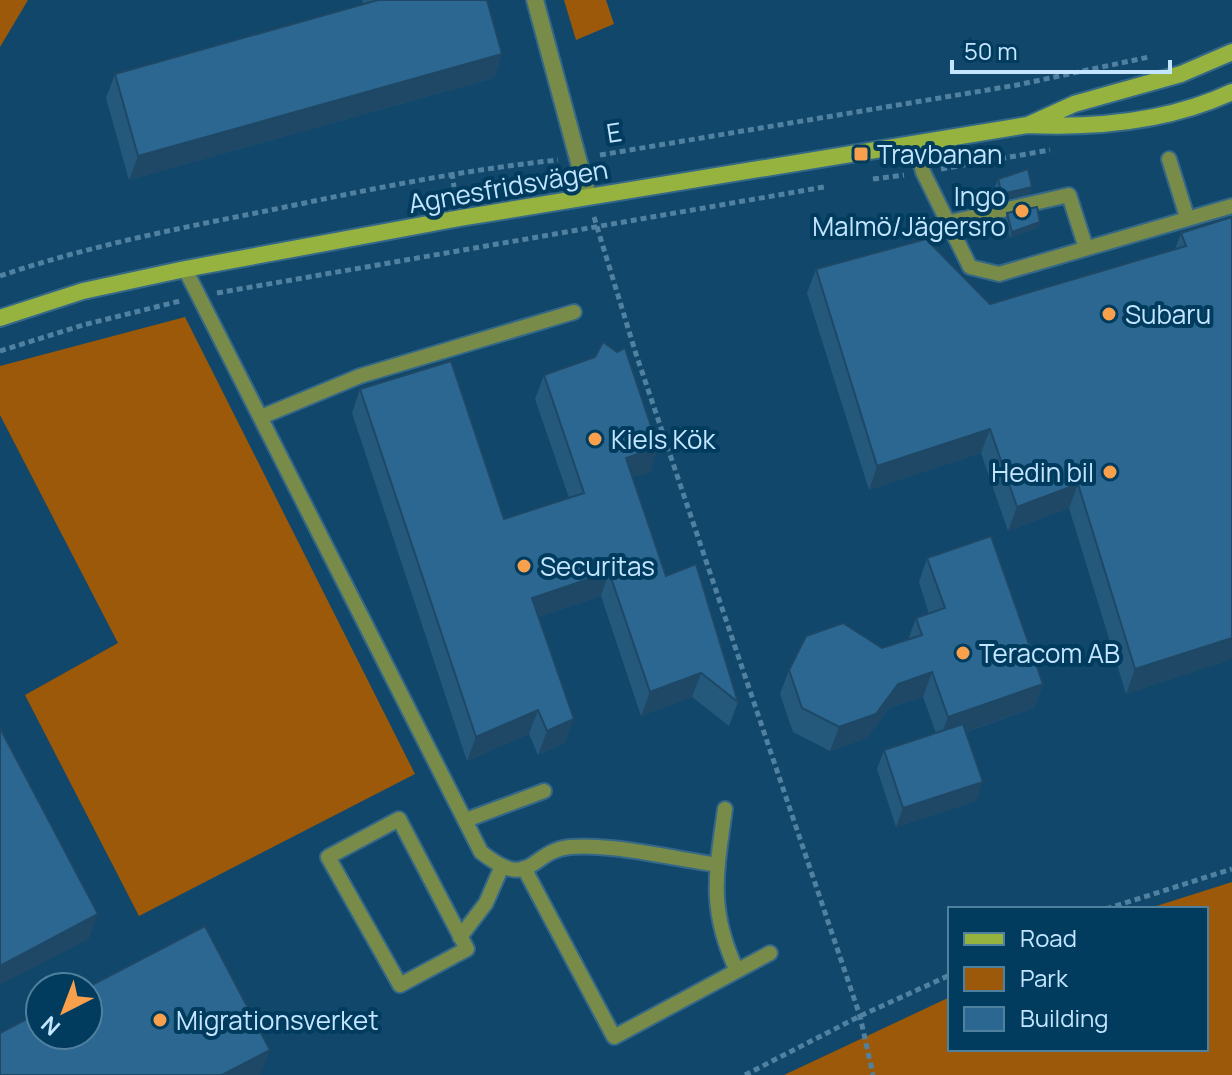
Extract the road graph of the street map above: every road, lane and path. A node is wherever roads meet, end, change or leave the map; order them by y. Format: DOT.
graph roads {
  1 [pos="535,0"];
  2 [pos="1232,52"];
  3 [pos="1164,54"];
  4 [pos="1232,92"];
  5 [pos="1028,125"];
  6 [pos="916,144"];
  7 [pos="578,158"];
  8 [pos="1169,159"];
  9 [pos="452,173"];
  10 [pos="454,187"];
  11 [pos="824,187"];
  12 [pos="588,196"];
  13 [pos="1232,206"];
  14 [pos="1187,217"];
  15 [pos="946,223"];
  16 [pos="597,226"];
  17 [pos="1086,248"];
  18 [pos="185,269"];
  19 [pos="0,276"];
  20 [pos="200,296"];
  21 [pos="574,312"];
  22 [pos="0,318"];
  23 [pos="0,351"];
  24 [pos="261,417"];
  25 [pos="544,791"];
  26 [pos="725,809"];
  27 [pos="466,820"];
  28 [pos="718,865"];
  29 [pos="502,866"];
  30 [pos="524,868"];
  31 [pos="1232,869"];
  32 [pos="1112,907"];
  33 [pos="460,937"];
  34 [pos="770,953"];
  35 [pos="737,971"];
  36 [pos="948,976"];
  37 [pos="860,1016"];
  38 [pos="745,1075"];
  39 [pos="873,1075"];
  1 -- 7 [label="street"];
  2 -- 5 [label="main road, Agnesfridsvägen"];
  3 -- 7 [label="path, E"];
  4 -- 5 [label="main road, Agnesfridsvägen"];
  5 -- 6 [label="main road, Agnesfridsvägen"];
  6 -- 12 [label="main road, Agnesfridsvägen"];
  6 -- 15 [label="lane"];
  7 -- 9 [label="path, E"];
  7 -- 12 [label="street"];
  8 -- 14 [label="lane"];
  9 -- 10 [label="path"];
  9 -- 19 [label="path, E"];
  11 -- 16 [label="path"];
  12 -- 16 [label="path"];
  12 -- 18 [label="main road, Agnesfridsvägen"];
  13 -- 14 [label="lane"];
  14 -- 17 [label="lane"];
  15 -- 17 [label="lane"];
  15 -- 17 [label="lane"];
  16 -- 20 [label="path"];
  16 -- 37 [label="path"];
  18 -- 20 [label="lane"];
  18 -- 22 [label="main road, Agnesfridsvägen"];
  20 -- 23 [label="path"];
  20 -- 24 [label="lane"];
  21 -- 24 [label="lane"];
  24 -- 27 [label="lane"];
  25 -- 27 [label="lane"];
  26 -- 28 [label="lane"];
  27 -- 29 [label="lane"];
  28 -- 30 [label="lane"];
  28 -- 35 [label="lane"];
  29 -- 30 [label="lane"];
  29 -- 33 [label="lane"];
  30 -- 35 [label="lane"];
  31 -- 32 [label="path"];
  33 -- 33 [label="lane"];
  34 -- 35 [label="lane"];
  36 -- 37 [label="path"];
  37 -- 38 [label="path"];
  37 -- 39 [label="path"];
}
